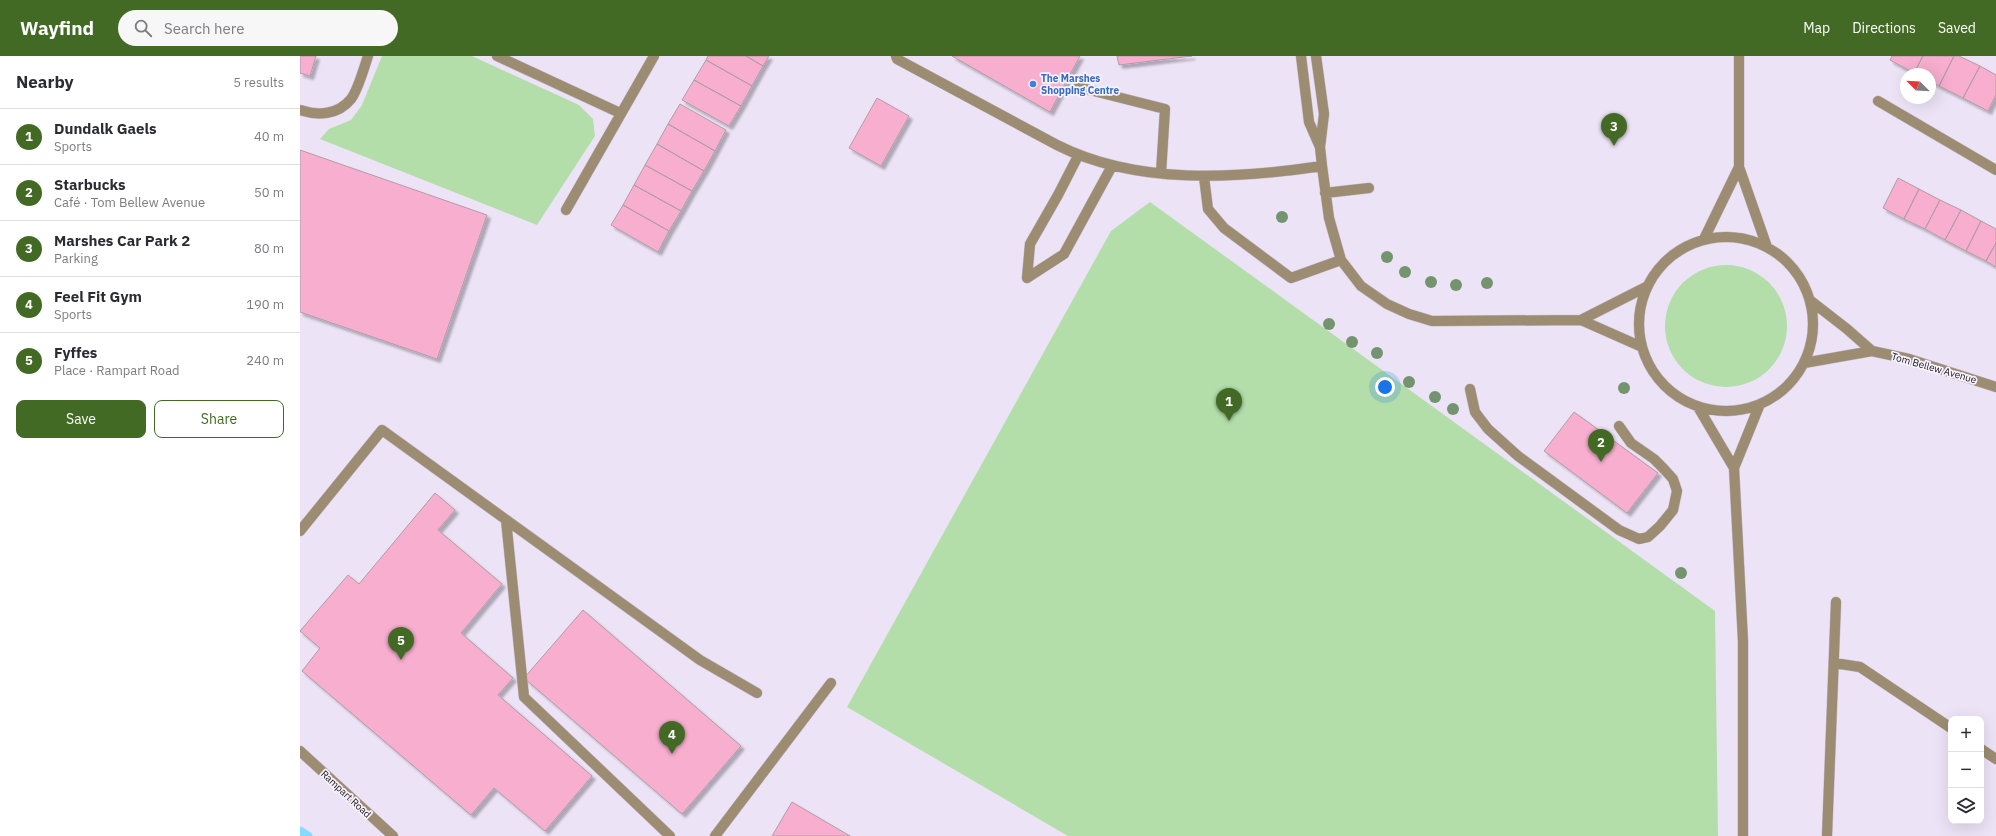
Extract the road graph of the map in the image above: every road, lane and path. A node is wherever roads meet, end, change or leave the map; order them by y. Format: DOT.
graph roads {
  1 [pos="368,56"];
  2 [pos="497,56"];
  3 [pos="654,56"];
  4 [pos="896,56"];
  5 [pos="1302,56"];
  6 [pos="1316,56"];
  7 [pos="1739,56"];
  8 [pos="1078,87"];
  9 [pos="1878,101"];
  10 [pos="300,110"];
  11 [pos="620,113"];
  12 [pos="1320,147"];
  13 [pos="1078,156"];
  14 [pos="1112,166"];
  15 [pos="1322,166"];
  16 [pos="1739,167"];
  17 [pos="1996,170"];
  18 [pos="1161,173"];
  19 [pos="1204,177"];
  20 [pos="1369,188"];
  21 [pos="1325,193"];
  22 [pos="566,210"];
  23 [pos="1704,239"];
  24 [pos="1767,247"];
  25 [pos="1341,260"];
  26 [pos="1648,286"];
  27 [pos="1811,302"];
  28 [pos="1581,320"];
  29 [pos="1642,347"];
  30 [pos="1872,351"];
  31 [pos="1804,363"];
  32 [pos="1996,387"];
  33 [pos="1470,389"];
  34 [pos="1760,404"];
  35 [pos="1698,407"];
  36 [pos="1619,426"];
  37 [pos="1734,468"];
  38 [pos="506,520"];
  39 [pos="300,531"];
  40 [pos="1836,602"];
  41 [pos="1834,663"];
  42 [pos="831,683"];
  43 [pos="757,692"];
  44 [pos="1948,726"];
  45 [pos="300,751"];
  46 [pos="1984,751"];
  47 [pos="1996,759"];
  48 [pos="393,836"];
  49 [pos="670,836"];
  50 [pos="715,836"];
  51 [pos="1743,836"];
  52 [pos="1827,836"];
  1 -- 10 [label="street"];
  2 -- 11 [label="street"];
  3 -- 11 [label="street"];
  4 -- 13 [label="street"];
  5 -- 12 [label="street"];
  6 -- 12 [label="street"];
  7 -- 16 [label="street"];
  8 -- 18 [label="street"];
  9 -- 17 [label="street"];
  11 -- 22 [label="street"];
  12 -- 15 [label="street"];
  13 -- 14 [label="street"];
  13 -- 14 [label="street"];
  14 -- 18 [label="street"];
  15 -- 19 [label="street"];
  15 -- 21 [label="street"];
  16 -- 23 [label="street"];
  16 -- 24 [label="street"];
  18 -- 19 [label="street"];
  19 -- 25 [label="street"];
  20 -- 21 [label="street"];
  21 -- 25 [label="street"];
  23 -- 24 [label="street"];
  23 -- 26 [label="street"];
  24 -- 27 [label="street"];
  25 -- 28 [label="street"];
  26 -- 28 [label="street"];
  26 -- 29 [label="street"];
  27 -- 30 [label="street, Tom Bellew Avenue"];
  27 -- 31 [label="street"];
  28 -- 29 [label="street"];
  29 -- 35 [label="street"];
  30 -- 31 [label="street, Tom Bellew Avenue"];
  30 -- 32 [label="street, Tom Bellew Avenue"];
  31 -- 34 [label="street"];
  33 -- 36 [label="street"];
  34 -- 35 [label="street"];
  34 -- 37 [label="street"];
  35 -- 37 [label="street"];
  37 -- 51 [label="street"];
  38 -- 39 [label="street"];
  38 -- 43 [label="street"];
  38 -- 49 [label="street"];
  40 -- 41 [label="street"];
  41 -- 44 [label="street"];
  41 -- 52 [label="street"];
  42 -- 50 [label="street"];
  45 -- 48 [label="street, Rampart Road"];
  46 -- 47 [label="street"];
}
